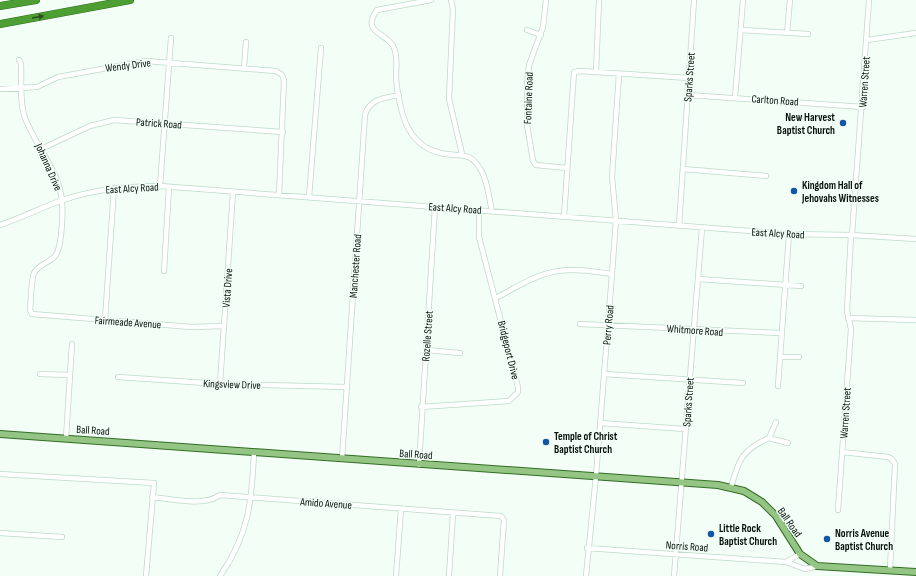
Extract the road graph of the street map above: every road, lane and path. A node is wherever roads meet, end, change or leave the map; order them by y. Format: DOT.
graph roads {
  1 [pos="36,0"];
  2 [pos="130,0"];
  3 [pos="431,0"];
  4 [pos="451,0"];
  5 [pos="546,0"];
  6 [pos="599,0"];
  7 [pos="694,0"];
  8 [pos="743,0"];
  9 [pos="790,0"];
  10 [pos="869,0"];
  11 [pos="0,6"];
  12 [pos="0,24"];
  13 [pos="527,30"];
  14 [pos="741,30"];
  15 [pos="787,33"];
  16 [pos="916,33"];
  17 [pos="808,34"];
  18 [pos="541,35"];
  19 [pos="171,38"];
  20 [pos="867,40"];
  21 [pos="246,42"];
  22 [pos="321,48"];
  23 [pos="19,60"];
  24 [pos="169,63"];
  25 [pos="244,68"];
  26 [pos="596,72"];
  27 [pos="619,74"];
  28 [pos="689,78"];
  29 [pos="0,89"];
  30 [pos="22,89"];
  31 [pos="399,95"];
  32 [pos="688,95"];
  33 [pos="735,97"];
  34 [pos="863,107"];
  35 [pos="165,123"];
  36 [pos="283,132"];
  37 [pos="41,149"];
  38 [pos="462,154"];
  39 [pos="567,168"];
  40 [pos="683,169"];
  41 [pos="766,176"];
  42 [pos="160,186"];
  43 [pos="169,187"];
  44 [pos="114,188"];
  45 [pos="233,192"];
  46 [pos="279,195"];
  47 [pos="309,197"];
  48 [pos="62,200"];
  49 [pos="360,201"];
  50 [pos="435,207"];
  51 [pos="479,210"];
  52 [pos="492,211"];
  53 [pos="564,217"];
  54 [pos="616,220"];
  55 [pos="0,224"];
  56 [pos="679,226"];
  57 [pos="702,228"];
  58 [pos="789,234"];
  59 [pos="852,235"];
  60 [pos="916,239"];
  61 [pos="164,271"];
  62 [pos="612,274"];
  63 [pos="698,279"];
  64 [pos="785,286"];
  65 [pos="801,286"];
  66 [pos="496,298"];
  67 [pos="32,314"];
  68 [pos="848,318"];
  69 [pos="105,320"];
  70 [pos="916,320"];
  71 [pos="580,324"];
  72 [pos="608,325"];
  73 [pos="224,326"];
  74 [pos="694,329"];
  75 [pos="781,333"];
  76 [pos="72,344"];
  77 [pos="426,350"];
  78 [pos="460,353"];
  79 [pos="780,357"];
  80 [pos="799,357"];
  81 [pos="40,374"];
  82 [pos="604,374"];
  83 [pos="69,375"];
  84 [pos="118,377"];
  85 [pos="689,379"];
  86 [pos="743,383"];
  87 [pos="220,384"];
  88 [pos="778,386"];
  89 [pos="346,387"];
  90 [pos="421,407"];
  91 [pos="776,422"];
  92 [pos="600,423"];
  93 [pos="686,430"];
  94 [pos="0,434"];
  95 [pos="66,438"];
  96 [pos="769,438"];
  97 [pos="788,443"];
  98 [pos="254,452"];
  99 [pos="842,452"];
  100 [pos="342,459"];
  101 [pos="419,465"];
  102 [pos="0,474"];
  103 [pos="596,476"];
  104 [pos="681,482"];
  105 [pos="731,487"];
  106 [pos="152,497"];
  107 [pos="252,497"];
  108 [pos="401,509"];
  109 [pos="838,510"];
  110 [pos="453,514"];
  111 [pos="0,533"];
  112 [pos="62,537"];
  113 [pos="588,548"];
  114 [pos="800,554"];
  115 [pos="676,555"];
  116 [pos="786,562"];
  117 [pos="817,566"];
  118 [pos="890,570"];
  119 [pos="916,572"];
  120 [pos="907,574"];
  121 [pos="146,576"];
  122 [pos="220,576"];
  123 [pos="396,576"];
  124 [pos="449,576"];
  125 [pos="500,576"];
  126 [pos="586,576"];
  127 [pos="674,576"];
  1 -- 11 [label="highway"];
  12 -- 2 [label="highway, one-way"];
  3 -- 31 [label="street"];
  4 -- 38 [label="street"];
  5 -- 18 [label="street, Fontaine Road"];
  6 -- 26 [label="street"];
  7 -- 28 [label="street, Sparks Street"];
  8 -- 14 [label="street"];
  9 -- 15 [label="street"];
  10 -- 20 [label="street, Warren Street"];
  13 -- 18 [label="street"];
  14 -- 15 [label="street"];
  14 -- 33 [label="street"];
  15 -- 17 [label="street"];
  16 -- 20 [label="street"];
  18 -- 39 [label="street, Fontaine Road"];
  19 -- 24 [label="street"];
  20 -- 34 [label="street, Warren Street"];
  21 -- 25 [label="street"];
  22 -- 47 [label="street"];
  23 -- 30 [label="street, Johanna Drive"];
  24 -- 25 [label="street, Wendy Drive"];
  24 -- 30 [label="street, Wendy Drive"];
  24 -- 35 [label="street"];
  25 -- 36 [label="street, Wendy Drive"];
  26 -- 27 [label="street"];
  26 -- 39 [label="street"];
  27 -- 28 [label="street"];
  27 -- 54 [label="street, Perry Road"];
  28 -- 32 [label="street, Sparks Street"];
  29 -- 30 [label="street, Wendy Drive"];
  30 -- 37 [label="street, Johanna Drive"];
  31 -- 38 [label="street"];
  31 -- 49 [label="street, Manchester Road"];
  32 -- 33 [label="street, Carlton Road"];
  32 -- 40 [label="street, Sparks Street"];
  33 -- 34 [label="street, Carlton Road"];
  34 -- 59 [label="street, Warren Street"];
  35 -- 36 [label="street, Patrick Road"];
  35 -- 37 [label="street, Patrick Road"];
  35 -- 42 [label="street"];
  36 -- 46 [label="street"];
  37 -- 48 [label="street, Johanna Drive"];
  38 -- 52 [label="street"];
  39 -- 53 [label="street"];
  40 -- 41 [label="street"];
  40 -- 56 [label="street, Sparks Street"];
  42 -- 43 [label="street, East Alcy Road"];
  42 -- 44 [label="street, East Alcy Road"];
  43 -- 45 [label="street, East Alcy Road"];
  43 -- 61 [label="street"];
  44 -- 48 [label="street, East Alcy Road"];
  44 -- 69 [label="street"];
  45 -- 46 [label="street, East Alcy Road"];
  45 -- 73 [label="street, Vista Drive"];
  46 -- 47 [label="street, East Alcy Road"];
  47 -- 49 [label="street, East Alcy Road"];
  48 -- 55 [label="street, East Alcy Road"];
  48 -- 67 [label="street, Johanna Drive"];
  49 -- 50 [label="street, East Alcy Road"];
  49 -- 89 [label="street, Manchester Road"];
  50 -- 51 [label="street, East Alcy Road"];
  50 -- 77 [label="street, Rozelle Street"];
  51 -- 52 [label="street, East Alcy Road"];
  51 -- 66 [label="street, Bridgeport Drive"];
  52 -- 53 [label="street, East Alcy Road"];
  53 -- 54 [label="street, East Alcy Road"];
  54 -- 56 [label="street, East Alcy Road"];
  54 -- 62 [label="street, Perry Road"];
  56 -- 57 [label="street, East Alcy Road"];
  57 -- 58 [label="street, East Alcy Road"];
  57 -- 63 [label="street, Sparks Street"];
  58 -- 59 [label="street, East Alcy Road"];
  58 -- 64 [label="street"];
  59 -- 60 [label="street, East Alcy Road"];
  59 -- 68 [label="street, Warren Street"];
  62 -- 66 [label="street"];
  62 -- 72 [label="street, Perry Road"];
  63 -- 64 [label="street"];
  63 -- 74 [label="street, Sparks Street"];
  64 -- 65 [label="street"];
  64 -- 75 [label="street"];
  66 -- 90 [label="street, Bridgeport Drive"];
  67 -- 69 [label="street, Fairmeade Avenue"];
  68 -- 70 [label="street"];
  68 -- 99 [label="street, Warren Street"];
  69 -- 73 [label="street, Fairmeade Avenue"];
  71 -- 72 [label="street, Whitmore Road"];
  72 -- 74 [label="street, Whitmore Road"];
  72 -- 82 [label="street, Perry Road"];
  73 -- 87 [label="street, Vista Drive"];
  74 -- 75 [label="street, Whitmore Road"];
  74 -- 85 [label="street, Sparks Street"];
  75 -- 79 [label="street"];
  76 -- 83 [label="street"];
  77 -- 78 [label="street"];
  77 -- 90 [label="street, Rozelle Street"];
  79 -- 80 [label="street"];
  79 -- 88 [label="street"];
  81 -- 83 [label="street"];
  82 -- 85 [label="street"];
  82 -- 92 [label="street, Perry Road"];
  83 -- 95 [label="street"];
  84 -- 87 [label="street, Kingsview Drive"];
  85 -- 86 [label="street"];
  85 -- 93 [label="street, Sparks Street"];
  87 -- 89 [label="street, Kingsview Drive"];
  89 -- 100 [label="street, Manchester Road"];
  90 -- 101 [label="street, Rozelle Street"];
  91 -- 96 [label="street"];
  92 -- 93 [label="street"];
  92 -- 103 [label="street, Perry Road"];
  93 -- 104 [label="street, Sparks Street"];
  94 -- 95 [label="main road, Ball Road"];
  95 -- 98 [label="main road, Ball Road"];
  96 -- 97 [label="street"];
  96 -- 105 [label="street"];
  98 -- 100 [label="main road, Ball Road"];
  98 -- 107 [label="street"];
  99 -- 109 [label="street"];
  99 -- 118 [label="street, Warren Street"];
  100 -- 101 [label="main road, Ball Road"];
  101 -- 103 [label="main road, Ball Road"];
  102 -- 106 [label="street"];
  103 -- 104 [label="main road, Ball Road"];
  103 -- 113 [label="street, Perry Road"];
  104 -- 105 [label="main road, Ball Road"];
  104 -- 115 [label="street, Sparks Street"];
  105 -- 114 [label="main road, Ball Road"];
  106 -- 107 [label="street, Amido Avenue"];
  106 -- 121 [label="street"];
  107 -- 108 [label="street, Amido Avenue"];
  107 -- 122 [label="street"];
  108 -- 110 [label="street, Amido Avenue"];
  108 -- 123 [label="street"];
  110 -- 124 [label="street"];
  110 -- 125 [label="street, Amido Avenue"];
  111 -- 112 [label="street"];
  113 -- 115 [label="street, Norris Road"];
  113 -- 126 [label="street, Perry Road"];
  114 -- 116 [label="street"];
  114 -- 117 [label="main road"];
  115 -- 116 [label="street, Norris Road"];
  115 -- 127 [label="street, Sparks Street"];
  116 -- 117 [label="street, Norris Road"];
  117 -- 118 [label="main road, Norris Road"];
  118 -- 120 [label="main road, Norris Road"];
  119 -- 120 [label="main road, Norris Road"];
}
